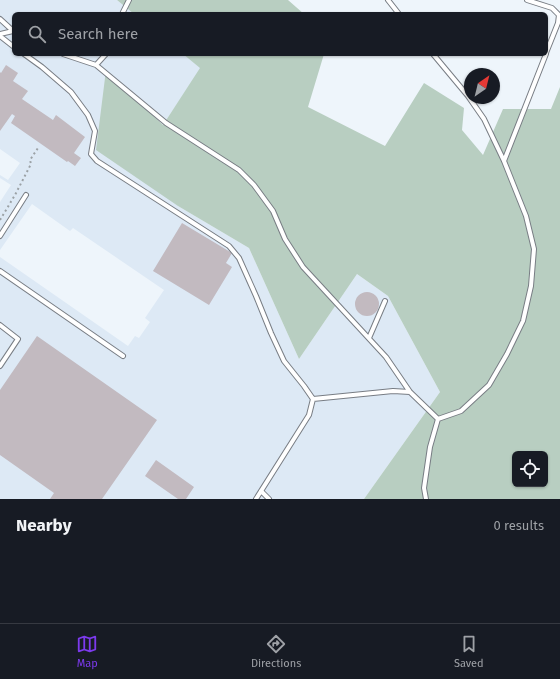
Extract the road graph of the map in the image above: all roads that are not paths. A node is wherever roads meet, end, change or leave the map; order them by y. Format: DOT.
graph roads {
  1 [pos="129,0"];
  2 [pos="388,0"];
  3 [pos="527,0"];
  4 [pos="123,12"];
  5 [pos="397,12"];
  6 [pos="0,19"];
  7 [pos="12,30"];
  8 [pos="12,31"];
  9 [pos="0,35"];
  10 [pos="12,44"];
  11 [pos="548,49"];
  12 [pos="27,56"];
  13 [pos="69,56"];
  14 [pos="104,56"];
  15 [pos="435,56"];
  16 [pos="545,56"];
  17 [pos="96,65"];
  18 [pos="504,161"];
  19 [pos="26,195"];
  20 [pos="0,236"];
  21 [pos="0,271"];
  22 [pos="385,301"];
  23 [pos="0,325"];
  24 [pos="369,338"];
  25 [pos="123,356"];
  26 [pos="0,366"];
  27 [pos="410,392"];
  28 [pos="313,399"];
  29 [pos="438,419"];
  30 [pos="261,491"];
  31 [pos="256,499"];
  32 [pos="269,499"];
  33 [pos="426,499"];
  1 -- 4 [label="lane"];
  2 -- 5 [label="lane"];
  3 -- 11 [label="lane"];
  6 -- 7 [label="lane"];
  8 -- 9 [label="lane"];
  9 -- 10 [label="lane"];
  12 -- 28 [label="lane"];
  13 -- 17 [label="lane"];
  14 -- 17 [label="lane"];
  15 -- 18 [label="lane"];
  16 -- 18 [label="lane"];
  17 -- 24 [label="lane"];
  18 -- 29 [label="lane"];
  19 -- 20 [label="lane"];
  21 -- 25 [label="lane"];
  22 -- 24 [label="lane"];
  23 -- 26 [label="lane"];
  24 -- 27 [label="lane"];
  27 -- 28 [label="lane"];
  27 -- 29 [label="lane"];
  28 -- 30 [label="lane"];
  29 -- 33 [label="lane"];
  30 -- 31 [label="lane"];
  30 -- 32 [label="lane"];
}
